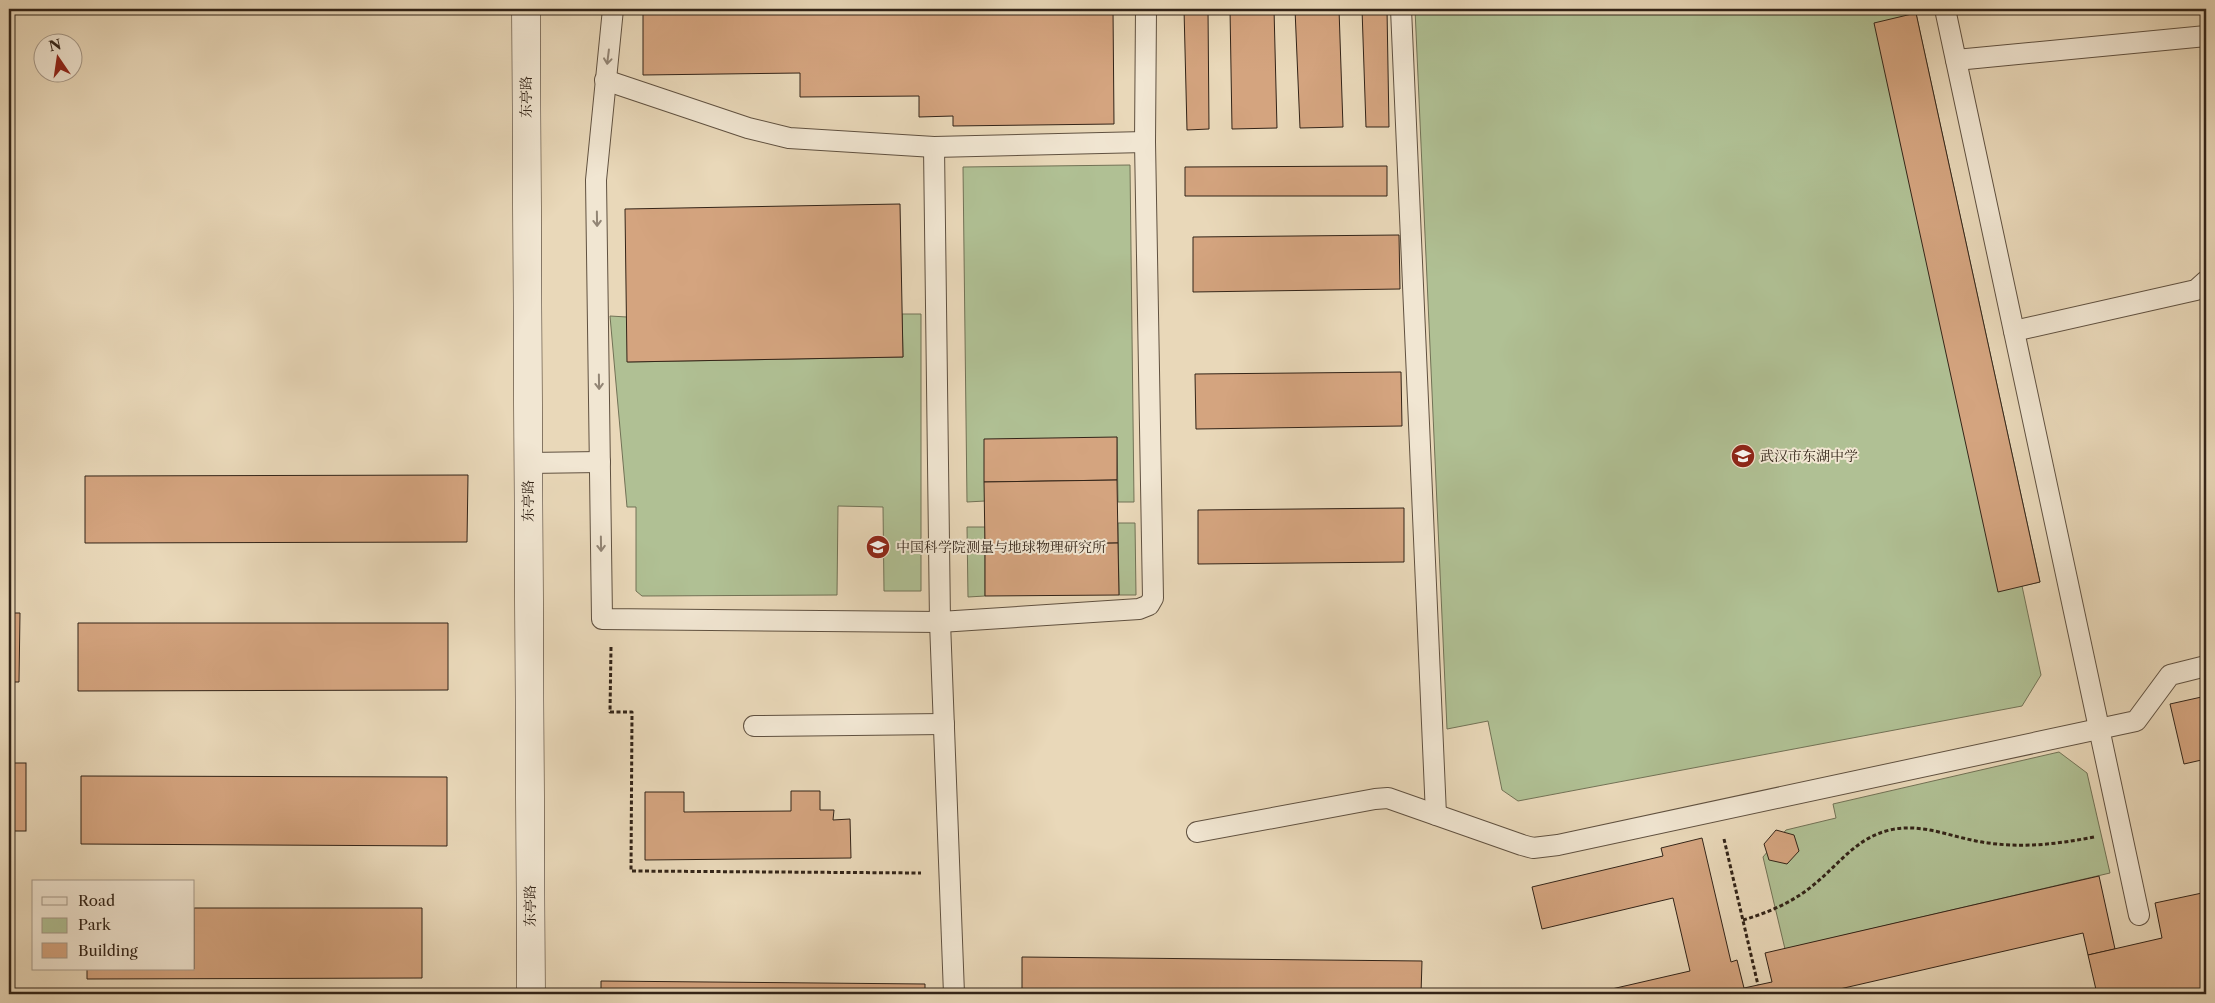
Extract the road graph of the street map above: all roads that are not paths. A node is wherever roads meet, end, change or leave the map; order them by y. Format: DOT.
graph roads {
  1 [pos="526,9"];
  2 [pos="613,9"];
  3 [pos="1146,9"];
  4 [pos="1401,9"];
  5 [pos="1945,9"];
  6 [pos="2206,36"];
  7 [pos="1956,60"];
  8 [pos="605,80"];
  9 [pos="1146,142"];
  10 [pos="934,147"];
  11 [pos="2206,281"];
  12 [pos="2014,331"];
  13 [pos="600,462"];
  14 [pos="528,464"];
  15 [pos="940,622"];
  16 [pos="2206,666"];
  17 [pos="944,724"];
  18 [pos="754,726"];
  19 [pos="2100,729"];
  20 [pos="1436,815"];
  21 [pos="1197,832"];
  22 [pos="2139,915"];
  23 [pos="531,994"];
  24 [pos="954,994"];
  1 -- 14 [label="street, 东亭路"];
  2 -- 8 [label="lane, one-way"];
  3 -- 9 [label="lane"];
  4 -- 20 [label="lane"];
  5 -- 7 [label="lane"];
  6 -- 7 [label="lane"];
  7 -- 12 [label="lane"];
  8 -- 10 [label="lane"];
  8 -- 13 [label="lane, one-way"];
  9 -- 10 [label="lane"];
  9 -- 15 [label="lane"];
  10 -- 15 [label="lane"];
  11 -- 12 [label="lane"];
  12 -- 19 [label="lane"];
  13 -- 14 [label="lane"];
  13 -- 15 [label="lane, one-way"];
  14 -- 23 [label="street, 东亭路"];
  15 -- 17 [label="lane"];
  16 -- 19 [label="lane"];
  17 -- 18 [label="lane"];
  17 -- 24 [label="lane"];
  19 -- 20 [label="lane"];
  19 -- 22 [label="lane"];
  20 -- 21 [label="lane"];
}
